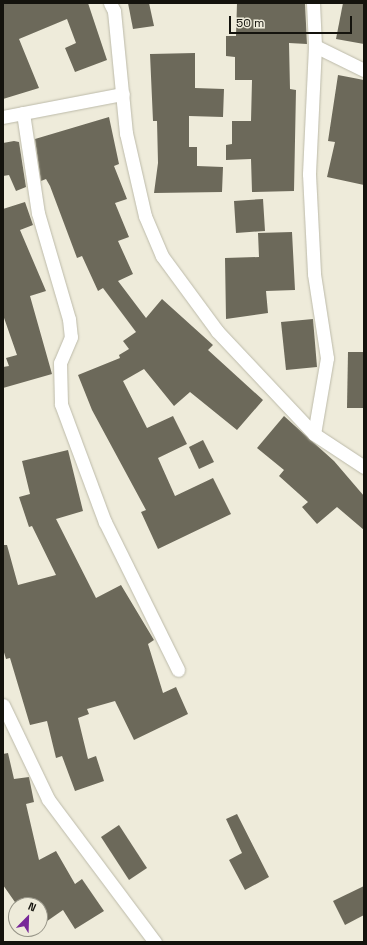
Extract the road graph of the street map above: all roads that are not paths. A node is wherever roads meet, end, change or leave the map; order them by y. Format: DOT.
graph roads {
  1 [pos="110,3"];
  2 [pos="312,3"];
  3 [pos="315,46"];
  4 [pos="364,70"];
  5 [pos="124,94"];
  6 [pos="23,113"];
  7 [pos="3,117"];
  8 [pos="314,434"];
  9 [pos="364,467"];
  10 [pos="178,670"];
  11 [pos="3,705"];
  12 [pos="155,942"];
  1 -- 5 [label="street"];
  2 -- 3 [label="street"];
  3 -- 4 [label="street"];
  3 -- 8 [label="street"];
  5 -- 6 [label="street"];
  5 -- 8 [label="street"];
  6 -- 7 [label="street"];
  6 -- 10 [label="street"];
  8 -- 9 [label="street"];
  11 -- 12 [label="street"];
}
